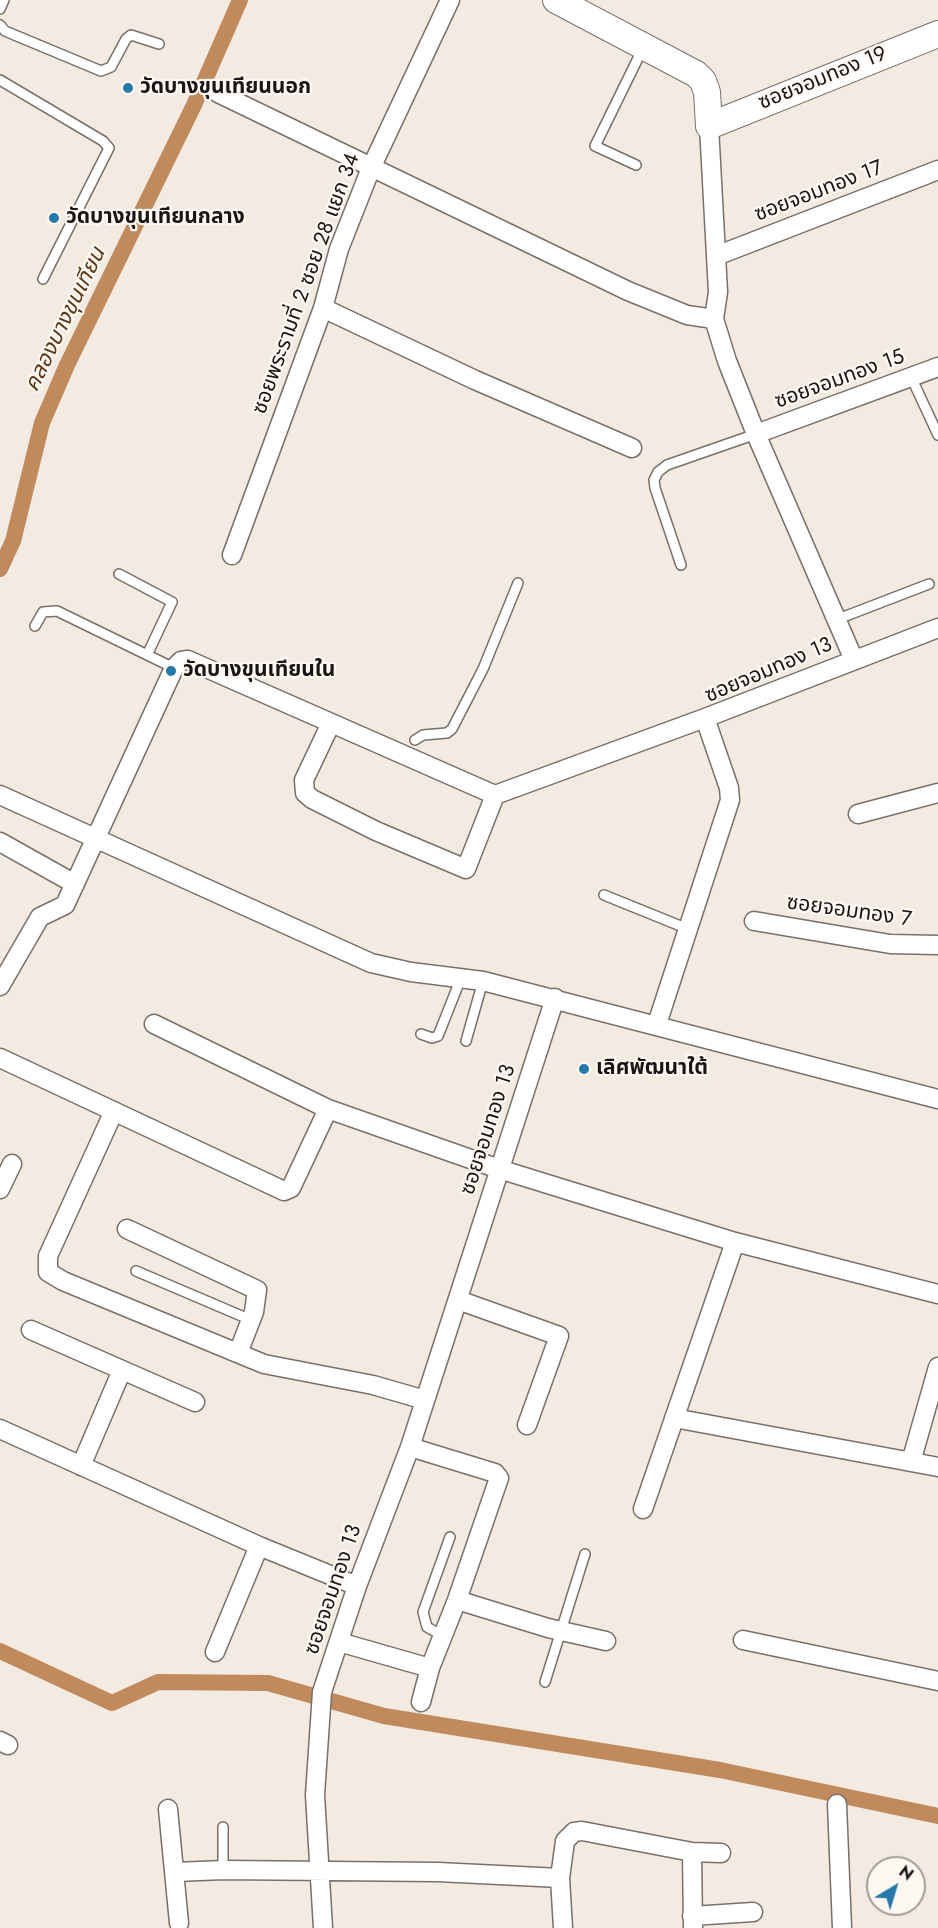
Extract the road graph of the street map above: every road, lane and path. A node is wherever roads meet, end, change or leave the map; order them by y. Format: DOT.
graph roads {
  1 [pos="4,0"];
  2 [pos="450,0"];
  3 [pos="556,0"];
  4 [pos="0,9"];
  5 [pos="0,26"];
  6 [pos="938,34"];
  7 [pos="159,44"];
  8 [pos="644,45"];
  9 [pos="0,80"];
  10 [pos="218,93"];
  11 [pos="709,126"];
  12 [pos="636,165"];
  13 [pos="370,168"];
  14 [pos="938,170"];
  15 [pos="716,256"];
  16 [pos="43,279"];
  17 [pos="323,308"];
  18 [pos="714,319"];
  19 [pos="938,368"];
  20 [pos="912,379"];
  21 [pos="756,434"];
  22 [pos="938,435"];
  23 [pos="632,447"];
  24 [pos="232,555"];
  25 [pos="681,565"];
  26 [pos="119,574"];
  27 [pos="518,583"];
  28 [pos="929,584"];
  29 [pos="838,619"];
  30 [pos="35,626"];
  31 [pos="938,628"];
  32 [pos="148,653"];
  33 [pos="854,660"];
  34 [pos="174,668"];
  35 [pos="705,718"];
  36 [pos="331,723"];
  37 [pos="416,740"];
  38 [pos="938,793"];
  39 [pos="0,795"];
  40 [pos="495,795"];
  41 [pos="858,814"];
  42 [pos="96,838"];
  43 [pos="0,842"];
  44 [pos="75,884"];
  45 [pos="604,894"];
  46 [pos="754,921"];
  47 [pos="688,929"];
  48 [pos="938,945"];
  49 [pos="461,978"];
  50 [pos="483,981"];
  51 [pos="0,986"];
  52 [pos="555,998"];
  53 [pos="154,1024"];
  54 [pos="657,1024"];
  55 [pos="421,1034"];
  56 [pos="466,1041"];
  57 [pos="0,1058"];
  58 [pos="938,1099"];
  59 [pos="327,1109"];
  60 [pos="114,1111"];
  61 [pos="12,1164"];
  62 [pos="499,1169"];
  63 [pos="0,1189"];
  64 [pos="127,1229"];
  65 [pos="735,1242"];
  66 [pos="136,1271"];
  67 [pos="938,1294"];
  68 [pos="458,1300"];
  69 [pos="251,1320"];
  70 [pos="31,1330"];
  71 [pos="238,1353"];
  72 [pos="938,1367"];
  73 [pos="123,1370"];
  74 [pos="425,1400"];
  75 [pos="195,1402"];
  76 [pos="674,1418"];
  77 [pos="527,1425"];
  78 [pos="0,1429"];
  79 [pos="410,1448"];
  80 [pos="911,1462"];
  81 [pos="81,1466"];
  82 [pos="938,1467"];
  83 [pos="643,1509"];
  84 [pos="450,1536"];
  85 [pos="259,1546"];
  86 [pos="585,1554"];
  87 [pos="357,1586"];
  88 [pos="457,1600"];
  89 [pos="560,1631"];
  90 [pos="443,1636"];
  91 [pos="743,1640"];
  92 [pos="606,1641"];
  93 [pos="339,1642"];
  94 [pos="215,1652"];
  95 [pos="430,1668"];
  96 [pos="938,1681"];
  97 [pos="545,1682"];
  98 [pos="421,1702"];
  99 [pos="837,1804"];
  100 [pos="168,1809"];
  101 [pos="223,1827"];
  102 [pos="692,1852"];
  103 [pos="720,1853"];
  104 [pos="223,1870"];
  105 [pos="176,1872"];
  106 [pos="319,1872"];
  107 [pos="560,1878"];
  108 [pos="753,1912"];
  109 [pos="693,1922"];
  110 [pos="179,1923"];
  111 [pos="323,1928"];
  112 [pos="563,1928"];
  113 [pos="842,1928"];
  1 -- 4 [label="lane"];
  2 -- 13 [label="street, ซอยพระรามที่ 2 ซอย 28 แยก 34"];
  3 -- 8 [label="street"];
  5 -- 7 [label="lane"];
  6 -- 11 [label="street, ซอยจอมทอง 19"];
  8 -- 11 [label="street"];
  8 -- 12 [label="lane"];
  9 -- 16 [label="lane"];
  10 -- 13 [label="street"];
  11 -- 15 [label="street"];
  13 -- 17 [label="street, ซอยพระรามที่ 2 ซอย 28 แยก 34"];
  13 -- 18 [label="street"];
  14 -- 15 [label="street, ซอยจอมทอง 17"];
  15 -- 18 [label="street"];
  17 -- 23 [label="street"];
  17 -- 24 [label="street, ซอยพระรามที่ 2 ซอย 28 แยก 34"];
  18 -- 21 [label="street"];
  19 -- 20 [label="street, ซอยจอมทอง 15"];
  20 -- 21 [label="street, ซอยจอมทอง 15"];
  20 -- 22 [label="lane"];
  21 -- 25 [label="lane"];
  21 -- 29 [label="street"];
  26 -- 32 [label="lane"];
  27 -- 37 [label="lane"];
  28 -- 29 [label="lane"];
  29 -- 33 [label="street"];
  30 -- 32 [label="lane"];
  31 -- 33 [label="street, ซอยจอมทอง 13"];
  32 -- 34 [label="lane"];
  33 -- 35 [label="street, ซอยจอมทอง 13"];
  34 -- 36 [label="street"];
  34 -- 42 [label="street"];
  35 -- 40 [label="street"];
  35 -- 47 [label="street, ซอยจอมทอง 13"];
  36 -- 40 [label="street"];
  36 -- 40 [label="street"];
  38 -- 41 [label="street"];
  39 -- 42 [label="street"];
  42 -- 44 [label="street"];
  42 -- 49 [label="street"];
  43 -- 44 [label="street"];
  44 -- 51 [label="street"];
  45 -- 47 [label="lane"];
  46 -- 48 [label="street, ซอยจอมทอง 7"];
  47 -- 54 [label="street, ซอยจอมทอง 13"];
  49 -- 50 [label="street"];
  49 -- 55 [label="lane"];
  50 -- 52 [label="street"];
  50 -- 56 [label="lane"];
  52 -- 54 [label="street"];
  52 -- 62 [label="street, ซอยจอมทอง 13"];
  53 -- 59 [label="street"];
  54 -- 58 [label="street"];
  57 -- 60 [label="street"];
  59 -- 60 [label="street"];
  59 -- 62 [label="street"];
  60 -- 71 [label="street"];
  61 -- 63 [label="street"];
  62 -- 65 [label="street"];
  62 -- 68 [label="street, ซอยจอมทอง 13"];
  64 -- 69 [label="street"];
  65 -- 67 [label="street"];
  65 -- 76 [label="street"];
  66 -- 69 [label="lane"];
  68 -- 74 [label="street, ซอยจอมทอง 13"];
  68 -- 77 [label="street"];
  69 -- 71 [label="street"];
  70 -- 73 [label="street"];
  71 -- 74 [label="street"];
  72 -- 80 [label="street"];
  73 -- 75 [label="street"];
  73 -- 81 [label="street"];
  74 -- 79 [label="street, ซอยจอมทอง 13"];
  76 -- 80 [label="street"];
  76 -- 83 [label="street"];
  78 -- 81 [label="street"];
  79 -- 87 [label="street, ซอยจอมทอง 13"];
  79 -- 88 [label="street"];
  80 -- 82 [label="street"];
  81 -- 85 [label="street"];
  84 -- 90 [label="lane"];
  85 -- 87 [label="street"];
  85 -- 94 [label="street"];
  86 -- 89 [label="lane"];
  87 -- 93 [label="street, ซอยจอมทอง 13"];
  88 -- 89 [label="street"];
  88 -- 90 [label="street"];
  89 -- 92 [label="street"];
  89 -- 97 [label="lane"];
  90 -- 95 [label="street"];
  91 -- 96 [label="street"];
  93 -- 95 [label="street"];
  93 -- 106 [label="street, ซอยจอมทอง 13"];
  95 -- 98 [label="street"];
  99 -- 113 [label="street"];
  100 -- 105 [label="street"];
  101 -- 104 [label="lane"];
  102 -- 103 [label="street"];
  102 -- 107 [label="street"];
  102 -- 109 [label="street"];
  104 -- 105 [label="street"];
  104 -- 106 [label="street"];
  105 -- 110 [label="street"];
  106 -- 107 [label="street"];
  106 -- 111 [label="street, ซอยจอมทอง 13"];
  107 -- 112 [label="street"];
  108 -- 109 [label="street"];
}
